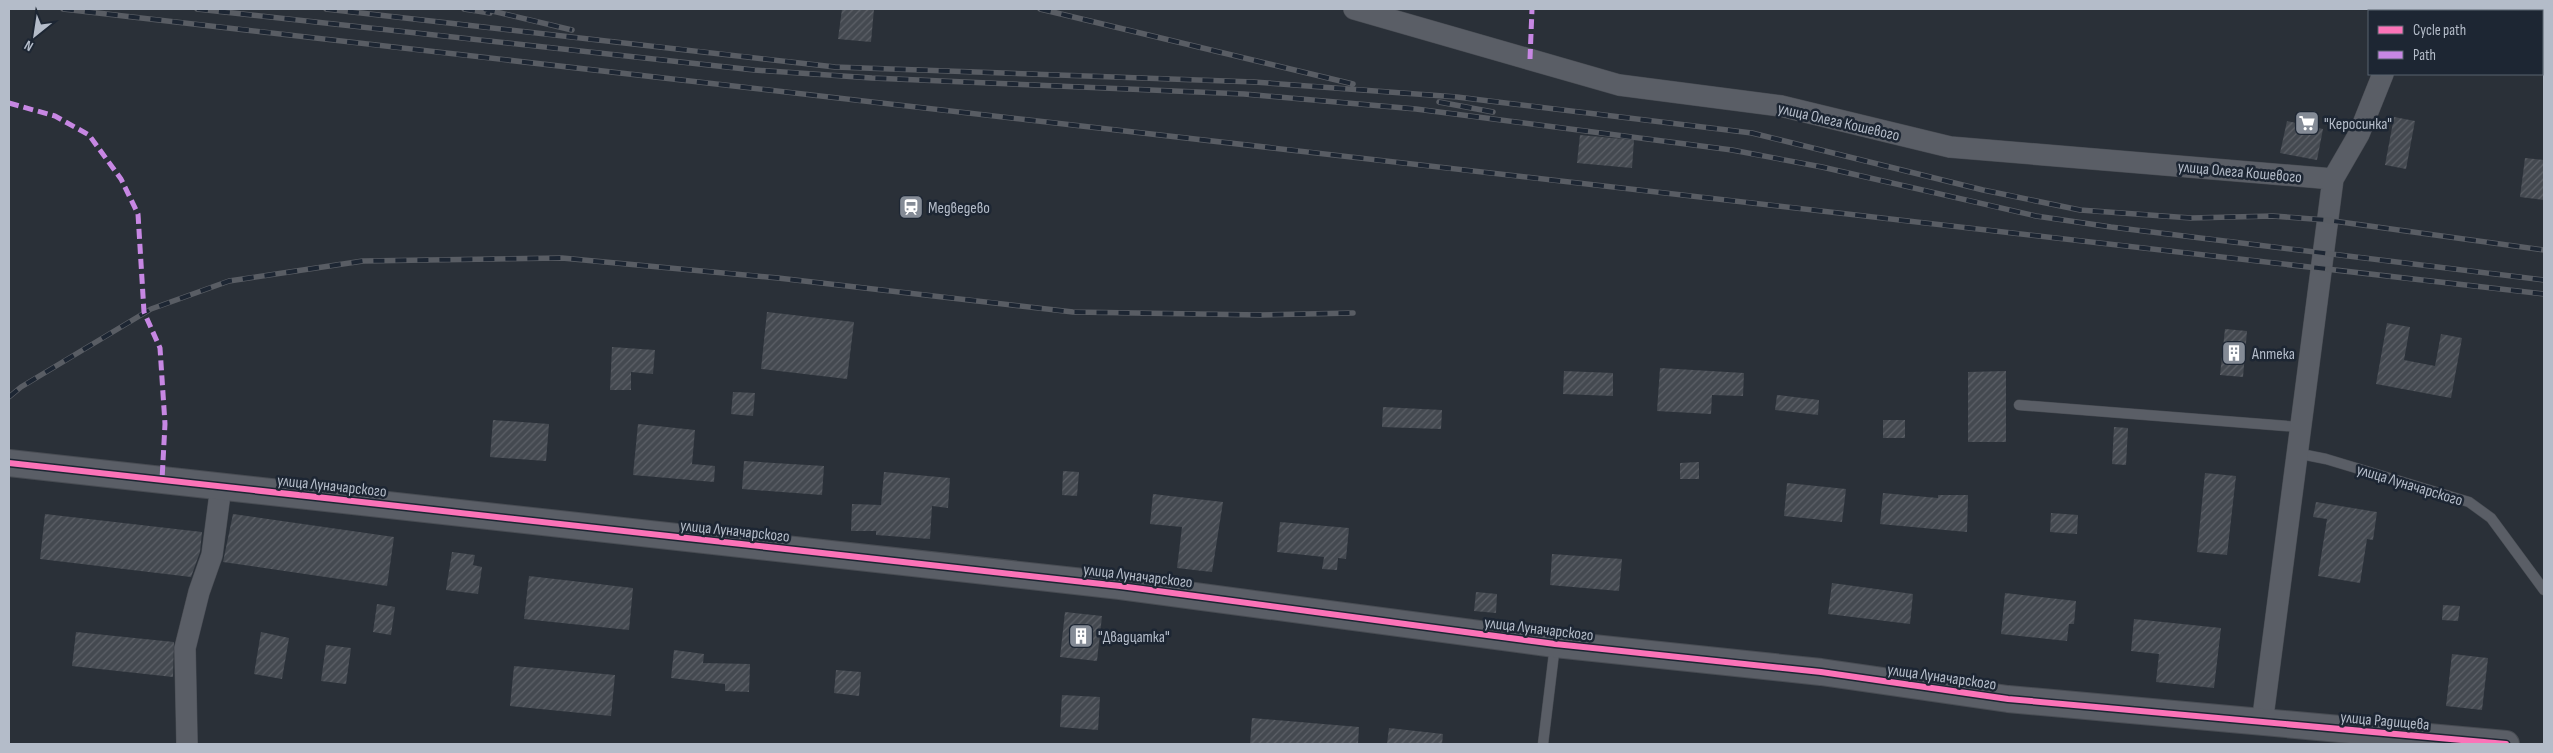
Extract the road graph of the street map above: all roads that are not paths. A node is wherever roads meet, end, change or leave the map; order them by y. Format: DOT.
graph roads {
  1 [pos="1354,9"];
  2 [pos="2383,75"];
  3 [pos="2333,179"];
  4 [pos="2019,406"];
  5 [pos="2299,427"];
  6 [pos="2296,453"];
  7 [pos="9,463"];
  8 [pos="221,486"];
  9 [pos="2544,590"];
  10 [pos="1555,644"];
  11 [pos="2262,724"];
  12 [pos="187,744"];
  13 [pos="1543,744"];
  14 [pos="2506,744"];
  1 -- 3 [label="street, улица Олега Кошевого"];
  2 -- 3 [label="street"];
  3 -- 5 [label="street"];
  4 -- 5 [label="lane"];
  5 -- 6 [label="street"];
  6 -- 9 [label="lane, улица Луначарского"];
  6 -- 11 [label="street"];
  7 -- 8 [label="street, улица Луначарского"];
  8 -- 10 [label="street, улица Луначарского"];
  8 -- 12 [label="street"];
  10 -- 11 [label="street, улица Луначарского"];
  10 -- 13 [label="lane"];
  11 -- 14 [label="street, улица Радищева"];
}
